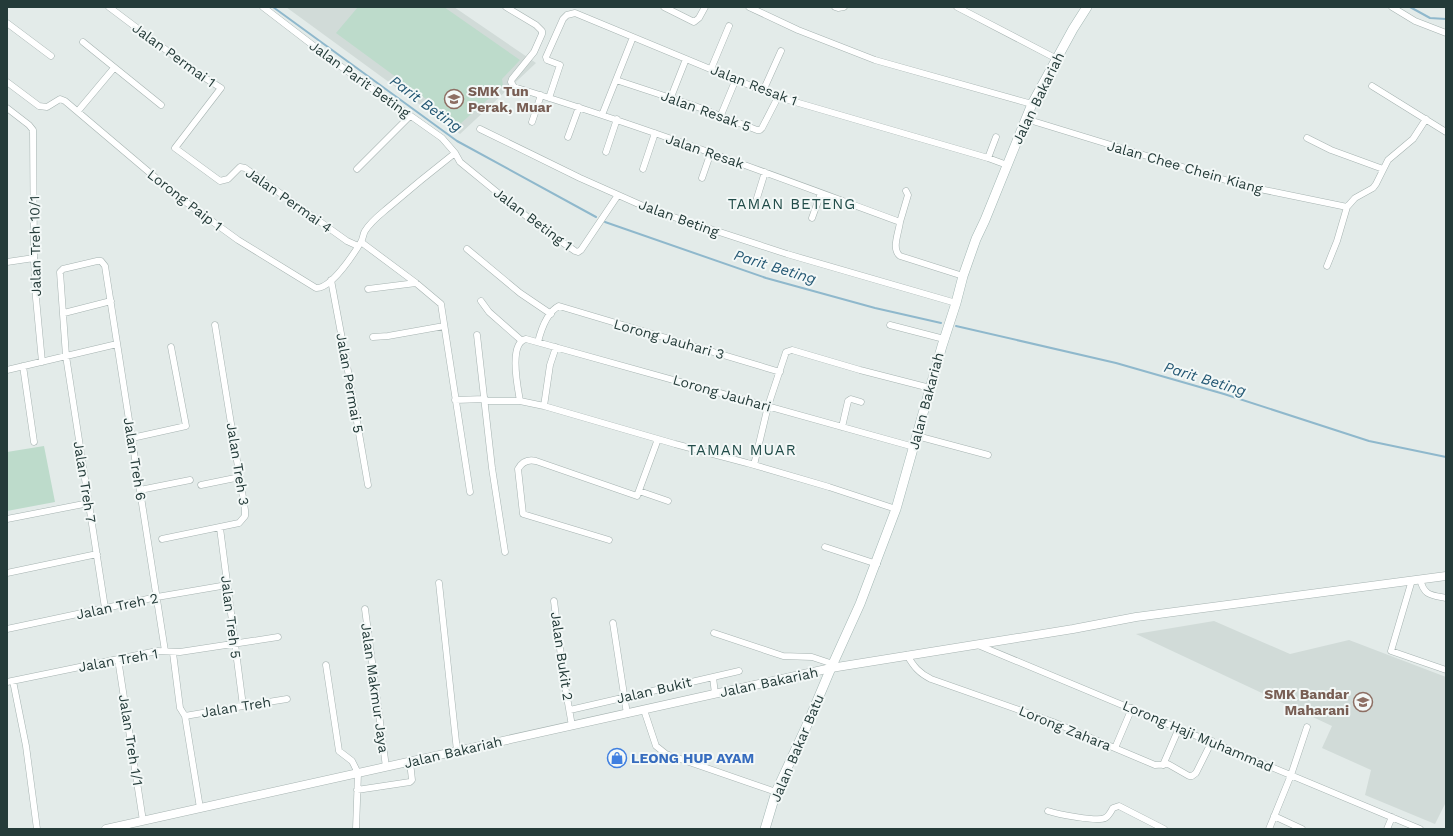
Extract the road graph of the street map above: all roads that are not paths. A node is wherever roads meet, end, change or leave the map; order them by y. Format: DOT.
graph roads {
  1 [pos="109,7"];
  2 [pos="263,7"];
  3 [pos="506,7"];
  4 [pos="664,7"];
  5 [pos="704,7"];
  6 [pos="749,7"];
  7 [pos="835,7"];
  8 [pos="844,7"];
  9 [pos="957,7"];
  10 [pos="1392,7"];
  11 [pos="1083,8"];
  12 [pos="7,24"];
  13 [pos="729,26"];
  14 [pos="1446,33"];
  15 [pos="633,37"];
  16 [pos="83,42"];
  17 [pos="781,51"];
  18 [pos="51,56"];
  19 [pos="686,59"];
  20 [pos="1057,59"];
  21 [pos="114,68"];
  22 [pos="711,69"];
  23 [pos="736,79"];
  24 [pos="616,80"];
  25 [pos="7,82"];
  26 [pos="1372,86"];
  27 [pos="763,91"];
  28 [pos="541,95"];
  29 [pos="671,97"];
  30 [pos="778,97"];
  31 [pos="549,98"];
  32 [pos="1032,104"];
  33 [pos="161,105"];
  34 [pos="579,107"];
  35 [pos="7,108"];
  36 [pos="78,111"];
  37 [pos="602,115"];
  38 [pos="721,115"];
  39 [pos="410,116"];
  40 [pos="617,119"];
  41 [pos="1026,119"];
  42 [pos="1426,119"];
  43 [pos="532,122"];
  44 [pos="480,129"];
  45 [pos="1446,132"];
  46 [pos="655,133"];
  47 [pos="996,137"];
  48 [pos="568,138"];
  49 [pos="1307,138"];
  50 [pos="606,152"];
  51 [pos="711,152"];
  52 [pos="455,153"];
  53 [pos="988,158"];
  54 [pos="1007,165"];
  55 [pos="202,169"];
  56 [pos="357,169"];
  57 [pos="642,169"];
  58 [pos="1383,169"];
  59 [pos="766,172"];
  60 [pos="702,178"];
  61 [pos="906,191"];
  62 [pos="821,193"];
  63 [pos="618,195"];
  64 [pos="757,198"];
  65 [pos="1347,207"];
  66 [pos="812,218"];
  67 [pos="900,222"];
  68 [pos="360,244"];
  69 [pos="467,249"];
  70 [pos="34,258"];
  71 [pos="7,262"];
  72 [pos="105,266"];
  73 [pos="1327,266"];
  74 [pos="963,276"];
  75 [pos="331,280"];
  76 [pos="416,283"];
  77 [pos="368,289"];
  78 [pos="111,301"];
  79 [pos="481,301"];
  80 [pos="956,303"];
  81 [pos="64,313"];
  82 [pos="550,314"];
  83 [pos="214,325"];
  84 [pos="890,325"];
  85 [pos="444,326"];
  86 [pos="477,335"];
  87 [pos="373,337"];
  88 [pos="944,339"];
  89 [pos="522,340"];
  90 [pos="538,342"];
  91 [pos="118,344"];
  92 [pos="171,347"];
  93 [pos="556,347"];
  94 [pos="66,356"];
  95 [pos="42,362"];
  96 [pos="23,366"];
  97 [pos="7,370"];
  98 [pos="780,372"];
  99 [pos="930,388"];
  100 [pos="455,400"];
  101 [pos="485,400"];
  102 [pos="520,401"];
  103 [pos="860,402"];
  104 [pos="544,406"];
  105 [pos="768,406"];
  106 [pos="842,427"];
  107 [pos="917,436"];
  108 [pos="132,438"];
  109 [pos="658,439"];
  110 [pos="34,442"];
  111 [pos="914,447"];
  112 [pos="988,456"];
  113 [pos="754,465"];
  114 [pos="240,477"];
  115 [pos="190,480"];
  116 [pos="201,485"];
  117 [pos="368,485"];
  118 [pos="140,490"];
  119 [pos="470,492"];
  120 [pos="638,493"];
  121 [pos="668,501"];
  122 [pos="89,503"];
  123 [pos="896,509"];
  124 [pos="7,520"];
  125 [pos="220,528"];
  126 [pos="162,539"];
  127 [pos="609,540"];
  128 [pos="825,547"];
  129 [pos="505,552"];
  130 [pos="97,554"];
  131 [pos="877,564"];
  132 [pos="7,573"];
  133 [pos="1446,576"];
  134 [pos="1416,580"];
  135 [pos="439,583"];
  136 [pos="227,585"];
  137 [pos="157,597"];
  138 [pos="1446,598"];
  139 [pos="554,601"];
  140 [pos="105,608"];
  141 [pos="365,610"];
  142 [pos="613,623"];
  143 [pos="7,629"];
  144 [pos="714,633"];
  145 [pos="278,636"];
  146 [pos="235,643"];
  147 [pos="976,644"];
  148 [pos="165,652"];
  149 [pos="173,653"];
  150 [pos="907,655"];
  151 [pos="118,659"];
  152 [pos="326,665"];
  153 [pos="832,666"];
  154 [pos="1446,670"];
  155 [pos="739,671"];
  156 [pos="713,677"];
  157 [pos="10,682"];
  158 [pos="715,694"];
  159 [pos="626,697"];
  160 [pos="288,700"];
  161 [pos="243,706"];
  162 [pos="1132,708"];
  163 [pos="570,710"];
  164 [pos="644,710"];
  165 [pos="627,714"];
  166 [pos="185,716"];
  167 [pos="572,726"];
  168 [pos="1307,727"];
  169 [pos="1179,728"];
  170 [pos="1212,741"];
  171 [pos="1115,748"];
  172 [pos="457,751"];
  173 [pos="410,762"];
  174 [pos="1163,765"];
  175 [pos="386,767"];
  176 [pos="358,773"];
  177 [pos="1291,776"];
  178 [pos="357,790"];
  179 [pos="776,792"];
  180 [pos="200,808"];
  181 [pos="1048,811"];
  182 [pos="1274,816"];
  183 [pos="1392,817"];
  184 [pos="143,821"];
  185 [pos="37,829"];
  186 [pos="106,829"];
  187 [pos="356,829"];
  188 [pos="766,829"];
  189 [pos="1164,829"];
  190 [pos="1269,829"];
  191 [pos="1302,829"];
  192 [pos="1387,829"];
  193 [pos="1420,829"];
  1 -- 55 [label="street, Jalan Permai 1"];
  2 -- 39 [label="street, Jalan Parit Beting"];
  3 -- 28 [label="street, Jalan Resak"];
  4 -- 5 [label="street"];
  6 -- 32 [label="street"];
  7 -- 8 [label="street"];
  9 -- 20 [label="street"];
  10 -- 14 [label="street"];
  11 -- 20 [label="main road, Jalan Bakariah"];
  12 -- 18 [label="street"];
  13 -- 22 [label="street"];
  15 -- 19 [label="street, Jalan Resak 1"];
  15 -- 24 [label="street"];
  15 -- 31 [label="street, Jalan Resak 1"];
  16 -- 21 [label="street"];
  17 -- 27 [label="street"];
  19 -- 22 [label="street, Jalan Resak 1"];
  19 -- 29 [label="street"];
  20 -- 32 [label="main road, Jalan Bakariah"];
  21 -- 33 [label="street"];
  21 -- 36 [label="street"];
  22 -- 23 [label="street, Jalan Resak 1"];
  23 -- 27 [label="street, Jalan Resak 1"];
  23 -- 38 [label="street"];
  24 -- 29 [label="street, Jalan Resak 5"];
  24 -- 37 [label="street"];
  25 -- 36 [label="street, Lorong Paip 1"];
  26 -- 42 [label="street"];
  27 -- 30 [label="street, Jalan Resak 1"];
  28 -- 31 [label="street, Jalan Resak"];
  28 -- 43 [label="street"];
  29 -- 38 [label="street, Jalan Resak 5"];
  30 -- 38 [label="street, Jalan Resak 5"];
  30 -- 53 [label="street, Jalan Resak 1"];
  31 -- 34 [label="street, Jalan Resak"];
  32 -- 41 [label="main road, Jalan Bakariah"];
  34 -- 37 [label="street, Jalan Resak"];
  34 -- 48 [label="street"];
  35 -- 70 [label="street, Jalan Treh 10/1"];
  36 -- 75 [label="street, Lorong Paip 1"];
  37 -- 40 [label="street, Jalan Resak"];
  39 -- 52 [label="street, Jalan Parit Beting"];
  39 -- 56 [label="street"];
  40 -- 46 [label="street, Jalan Resak"];
  40 -- 50 [label="street"];
  41 -- 54 [label="main road, Jalan Bakariah"];
  41 -- 65 [label="street, Jalan Chee Chein Kiang"];
  42 -- 45 [label="street"];
  42 -- 58 [label="street"];
  44 -- 63 [label="street, Jalan Beting"];
  46 -- 51 [label="street, Jalan Resak"];
  46 -- 57 [label="street"];
  47 -- 53 [label="street"];
  49 -- 58 [label="street"];
  51 -- 59 [label="street, Jalan Resak"];
  51 -- 60 [label="street"];
  52 -- 63 [label="street, Jalan Beting 1"];
  52 -- 68 [label="street, Lorong Paip 1"];
  53 -- 54 [label="street, Jalan Resak 1"];
  54 -- 74 [label="main road, Jalan Bakariah"];
  55 -- 68 [label="street, Jalan Permai 4"];
  58 -- 65 [label="street"];
  59 -- 62 [label="street, Jalan Resak"];
  59 -- 64 [label="street"];
  61 -- 67 [label="street"];
  62 -- 66 [label="street"];
  62 -- 67 [label="street, Jalan Resak"];
  63 -- 80 [label="street, Jalan Beting"];
  65 -- 73 [label="street"];
  67 -- 74 [label="street"];
  68 -- 75 [label="street, Lorong Paip 1"];
  68 -- 76 [label="street"];
  69 -- 82 [label="street"];
  70 -- 71 [label="street"];
  70 -- 95 [label="street, Jalan Treh 10/1"];
  72 -- 78 [label="street, Jalan Treh 6"];
  72 -- 81 [label="street, Jalan Treh 7"];
  74 -- 80 [label="main road, Jalan Bakariah"];
  75 -- 117 [label="street, Jalan Permai 5"];
  76 -- 77 [label="street"];
  76 -- 85 [label="street"];
  78 -- 81 [label="street"];
  78 -- 91 [label="street, Jalan Treh 6"];
  79 -- 89 [label="street"];
  80 -- 88 [label="main road, Jalan Bakariah"];
  81 -- 94 [label="street, Jalan Treh 7"];
  82 -- 90 [label="street"];
  82 -- 98 [label="street, Lorong Jauhari 3"];
  83 -- 114 [label="street, Jalan Treh 3"];
  84 -- 88 [label="street"];
  85 -- 87 [label="street"];
  85 -- 100 [label="street"];
  86 -- 101 [label="street"];
  88 -- 99 [label="main road, Jalan Bakariah"];
  89 -- 90 [label="street, Lorong Jauhari"];
  89 -- 102 [label="street"];
  90 -- 93 [label="street, Lorong Jauhari"];
  91 -- 94 [label="street"];
  91 -- 108 [label="street, Jalan Treh 6"];
  92 -- 108 [label="street"];
  93 -- 104 [label="street"];
  93 -- 105 [label="street, Lorong Jauhari"];
  94 -- 95 [label="street"];
  94 -- 122 [label="street, Jalan Treh 7"];
  95 -- 96 [label="street"];
  96 -- 97 [label="street"];
  96 -- 110 [label="street"];
  98 -- 99 [label="street"];
  98 -- 105 [label="street"];
  99 -- 107 [label="main road, Jalan Bakariah"];
  100 -- 101 [label="street"];
  100 -- 119 [label="street"];
  101 -- 102 [label="street"];
  101 -- 129 [label="street"];
  102 -- 104 [label="street"];
  103 -- 106 [label="street"];
  104 -- 109 [label="street"];
  105 -- 106 [label="street, Lorong Jauhari"];
  105 -- 113 [label="street"];
  106 -- 111 [label="street, Lorong Jauhari"];
  107 -- 111 [label="main road, Jalan Bakariah"];
  107 -- 112 [label="street"];
  108 -- 118 [label="street, Jalan Treh 6"];
  109 -- 113 [label="street"];
  109 -- 120 [label="street"];
  111 -- 123 [label="main road, Jalan Bakariah"];
  113 -- 123 [label="street"];
  114 -- 116 [label="street"];
  114 -- 125 [label="street, Jalan Treh 3"];
  115 -- 118 [label="street"];
  118 -- 137 [label="street, Jalan Treh 6"];
  120 -- 121 [label="street"];
  120 -- 127 [label="street"];
  122 -- 124 [label="street"];
  122 -- 130 [label="street, Jalan Treh 7"];
  123 -- 131 [label="main road, Jalan Bakariah"];
  125 -- 126 [label="street, Jalan Treh 3"];
  125 -- 136 [label="street, Jalan Treh 5"];
  128 -- 131 [label="street"];
  130 -- 132 [label="street"];
  130 -- 140 [label="street, Jalan Treh 7"];
  131 -- 153 [label="main road, Jalan Bakariah"];
  133 -- 134 [label="street"];
  134 -- 138 [label="street"];
  134 -- 147 [label="street"];
  134 -- 154 [label="street"];
  135 -- 172 [label="street"];
  136 -- 137 [label="street, Jalan Treh 2"];
  136 -- 146 [label="street, Jalan Treh 5"];
  137 -- 140 [label="street, Jalan Treh 2"];
  137 -- 148 [label="street, Jalan Treh 6"];
  139 -- 163 [label="street, Jalan Bukit 2"];
  140 -- 143 [label="street, Jalan Treh 2"];
  141 -- 175 [label="street, Jalan Makmur Jaya"];
  142 -- 159 [label="street"];
  144 -- 153 [label="street"];
  145 -- 146 [label="street, Jalan Treh 1"];
  146 -- 149 [label="street, Jalan Treh 1"];
  146 -- 161 [label="street, Jalan Treh 5"];
  147 -- 150 [label="street"];
  147 -- 162 [label="street, Lorong Haji Muhammad"];
  148 -- 149 [label="street, Jalan Treh 1"];
  148 -- 151 [label="street, Jalan Treh 1"];
  149 -- 166 [label="street, Jalan Treh"];
  150 -- 153 [label="street"];
  150 -- 171 [label="street, Lorong Zahara"];
  151 -- 157 [label="street, Jalan Treh 1"];
  151 -- 184 [label="street, Jalan Treh 1/1"];
  152 -- 176 [label="street"];
  153 -- 158 [label="street, Jalan Bakariah"];
  153 -- 179 [label="main road, Jalan Bakar Batu"];
  155 -- 156 [label="street, Jalan Bukit"];
  156 -- 158 [label="street"];
  156 -- 159 [label="street, Jalan Bukit"];
  157 -- 185 [label="street"];
  158 -- 164 [label="street, Jalan Bakariah"];
  159 -- 163 [label="street, Jalan Bukit"];
  159 -- 165 [label="street"];
  160 -- 161 [label="street, Jalan Treh"];
  161 -- 166 [label="street, Jalan Treh"];
  162 -- 169 [label="street, Lorong Haji Muhammad"];
  162 -- 171 [label="street"];
  163 -- 167 [label="street, Jalan Bukit 2"];
  164 -- 165 [label="street, Jalan Bakariah"];
  164 -- 179 [label="street"];
  165 -- 167 [label="street, Jalan Bakariah"];
  166 -- 180 [label="street, Jalan Treh"];
  167 -- 172 [label="street, Jalan Bakariah"];
  168 -- 177 [label="street"];
  169 -- 170 [label="street, Lorong Haji Muhammad"];
  169 -- 174 [label="street"];
  170 -- 174 [label="street, Lorong Zahara"];
  170 -- 177 [label="street, Lorong Haji Muhammad"];
  171 -- 174 [label="street, Lorong Zahara"];
  172 -- 173 [label="street, Jalan Bakariah"];
  173 -- 175 [label="street, Jalan Bakariah"];
  173 -- 178 [label="street"];
  175 -- 176 [label="street, Jalan Bakariah"];
  176 -- 178 [label="street"];
  176 -- 180 [label="street, Jalan Bakariah"];
  177 -- 182 [label="street"];
  177 -- 183 [label="street, Lorong Haji Muhammad"];
  178 -- 187 [label="street"];
  179 -- 188 [label="main road, Jalan Bakar Batu"];
  180 -- 184 [label="street, Jalan Bakariah"];
  181 -- 189 [label="street"];
  182 -- 190 [label="street"];
  182 -- 191 [label="street"];
  183 -- 192 [label="street"];
  183 -- 193 [label="street, Lorong Haji Muhammad"];
  184 -- 186 [label="street, Jalan Bakariah"];
}
